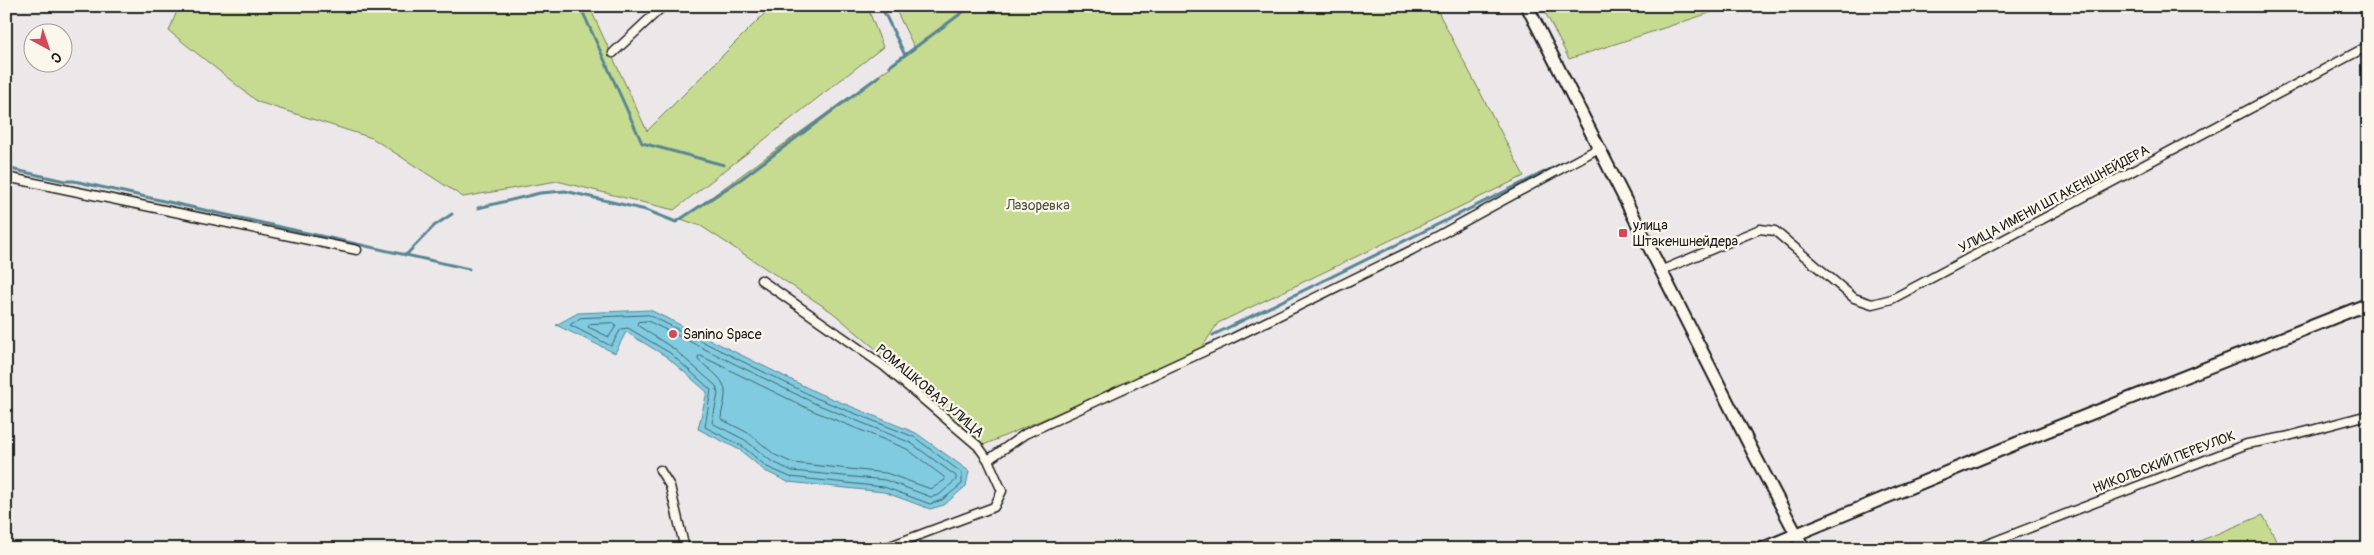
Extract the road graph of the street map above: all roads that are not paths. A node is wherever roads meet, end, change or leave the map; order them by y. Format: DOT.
graph roads {
  1 [pos="663,6"];
  2 [pos="1527,6"];
  3 [pos="2368,46"];
  4 [pos="613,54"];
  5 [pos="1599,148"];
  6 [pos="6,177"];
  7 [pos="357,250"];
  8 [pos="1660,271"];
  9 [pos="761,280"];
  10 [pos="2368,304"];
  11 [pos="2368,415"];
  12 [pos="988,460"];
  13 [pos="660,470"];
  14 [pos="1798,534"];
  15 [pos="685,549"];
  16 [pos="882,549"];
  17 [pos="1761,549"];
  18 [pos="1804,549"];
  19 [pos="1975,549"];
  1 -- 4 [label="street"];
  2 -- 5 [label="street"];
  3 -- 8 [label="street, УЛИЦА ИМЕНИ ШТАКЕНШНЕЙДЕРА"];
  5 -- 8 [label="street"];
  5 -- 12 [label="street"];
  6 -- 7 [label="street"];
  8 -- 14 [label="street"];
  9 -- 12 [label="street, РОМАШКОВАЯ УЛИЦА"];
  10 -- 14 [label="street"];
  11 -- 19 [label="street, НИКОЛЬСКИЙ ПЕРЕУЛОК"];
  12 -- 16 [label="street, РОМАШКОВАЯ УЛИЦА"];
  13 -- 15 [label="street"];
  14 -- 17 [label="street"];
  14 -- 18 [label="street"];
}
